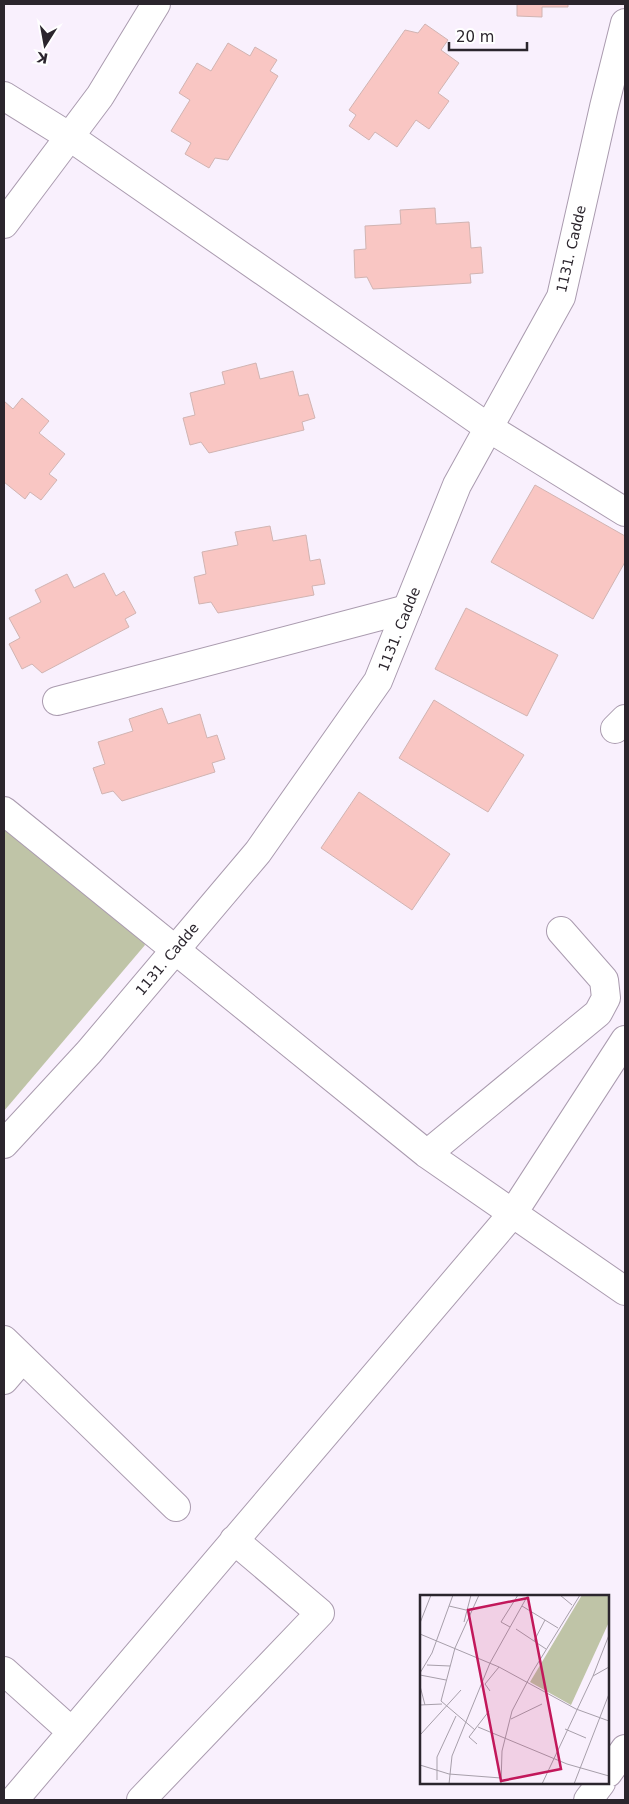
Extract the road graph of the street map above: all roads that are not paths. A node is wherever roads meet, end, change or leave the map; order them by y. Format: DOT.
graph roads {
  1 [pos="156,4"];
  2 [pos="625,27"];
  3 [pos="4,96"];
  4 [pos="70,136"];
  5 [pos="4,224"];
  6 [pos="488,428"];
  7 [pos="625,512"];
  8 [pos="407,609"];
  9 [pos="57,701"];
  10 [pos="4,811"];
  11 [pos="561,931"];
  12 [pos="174,951"];
  13 [pos="625,1040"];
  14 [pos="4,1144"];
  15 [pos="427,1154"];
  16 [pos="513,1213"];
  17 [pos="625,1291"];
  18 [pos="13,1349"];
  19 [pos="4,1380"];
  20 [pos="176,1507"];
  21 [pos="234,1540"];
  22 [pos="4,1671"];
  23 [pos="72,1732"];
  24 [pos="625,1749"];
  25 [pos="609,1772"];
  26 [pos="600,1784"];
  27 [pos="25,1796"];
  28 [pos="141,1800"];
  29 [pos="588,1800"];
  1 -- 4 [label="street"];
  2 -- 6 [label="street, 1131. Cadde"];
  3 -- 4 [label="street"];
  4 -- 5 [label="street"];
  4 -- 6 [label="street"];
  6 -- 7 [label="street"];
  6 -- 8 [label="street, 1131. Cadde"];
  8 -- 9 [label="street"];
  8 -- 12 [label="street, 1131. Cadde"];
  10 -- 12 [label="street"];
  11 -- 15 [label="street"];
  12 -- 14 [label="street, 1131. Cadde"];
  12 -- 15 [label="street"];
  13 -- 16 [label="street"];
  15 -- 16 [label="street"];
  16 -- 17 [label="street"];
  16 -- 21 [label="street"];
  18 -- 19 [label="street"];
  18 -- 20 [label="street"];
  21 -- 23 [label="street"];
  21 -- 28 [label="street"];
  22 -- 23 [label="street"];
  23 -- 27 [label="street"];
  24 -- 25 [label="street"];
  26 -- 29 [label="street"];
}
